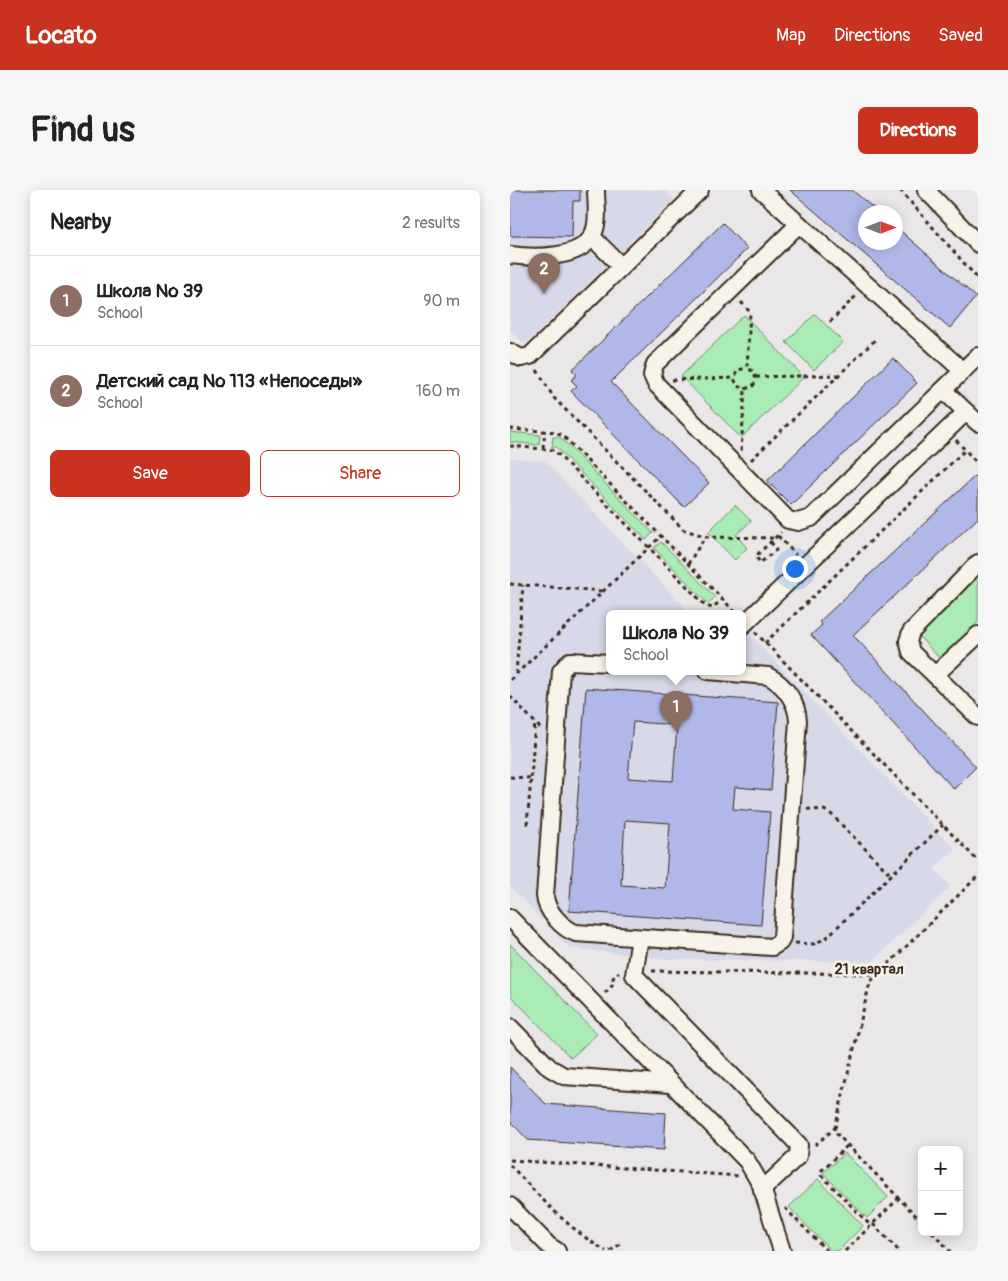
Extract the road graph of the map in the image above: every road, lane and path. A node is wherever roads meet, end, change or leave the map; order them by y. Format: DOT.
graph roads {
  1 [pos="596,190"];
  2 [pos="700,190"];
  3 [pos="761,190"];
  4 [pos="900,190"];
  5 [pos="926,190"];
  6 [pos="799,224"];
  7 [pos="592,236"];
  8 [pos="978,244"];
  9 [pos="510,254"];
  10 [pos="622,267"];
  11 [pos="978,279"];
  12 [pos="867,285"];
  13 [pos="730,290"];
  14 [pos="830,322"];
  15 [pos="875,340"];
  16 [pos="510,352"];
  17 [pos="530,356"];
  18 [pos="978,356"];
  19 [pos="747,368"];
  20 [pos="963,371"];
  21 [pos="839,375"];
  22 [pos="756,377"];
  23 [pos="734,378"];
  24 [pos="654,380"];
  25 [pos="745,390"];
  26 [pos="943,390"];
  27 [pos="972,417"];
  28 [pos="510,429"];
  29 [pos="947,430"];
  30 [pos="545,432"];
  31 [pos="510,446"];
  32 [pos="543,448"];
  33 [pos="965,450"];
  34 [pos="978,464"];
  35 [pos="740,471"];
  36 [pos="792,521"];
  37 [pos="661,536"];
  38 [pos="705,537"];
  39 [pos="776,537"];
  40 [pos="771,542"];
  41 [pos="649,547"];
  42 [pos="762,550"];
  43 [pos="769,556"];
  44 [pos="978,563"];
  45 [pos="688,564"];
  46 [pos="806,566"];
  47 [pos="510,584"];
  48 [pos="523,585"];
  49 [pos="602,592"];
  50 [pos="723,599"];
  51 [pos="732,610"];
  52 [pos="746,617"];
  53 [pos="746,626"];
  54 [pos="978,635"];
  55 [pos="765,643"];
  56 [pos="606,664"];
  57 [pos="746,674"];
  58 [pos="516,675"];
  59 [pos="935,675"];
  60 [pos="510,680"];
  61 [pos="510,696"];
  62 [pos="978,717"];
  63 [pos="535,722"];
  64 [pos="556,744"];
  65 [pos="510,777"];
  66 [pos="531,778"];
  67 [pos="791,808"];
  68 [pos="527,825"];
  69 [pos="943,825"];
  70 [pos="978,861"];
  71 [pos="891,875"];
  72 [pos="978,876"];
  73 [pos="510,918"];
  74 [pos="640,938"];
  75 [pos="780,942"];
  76 [pos="633,970"];
  77 [pos="876,974"];
  78 [pos="594,1004"];
  79 [pos="510,1027"];
  80 [pos="671,1084"];
  81 [pos="836,1128"];
  82 [pos="848,1145"];
  83 [pos="800,1148"];
  84 [pos="510,1160"];
  85 [pos="510,1165"];
  86 [pos="762,1185"];
  87 [pos="899,1198"];
  88 [pos="510,1206"];
  89 [pos="918,1218"];
  90 [pos="872,1225"];
  91 [pos="936,1236"];
  92 [pos="622,1243"];
  93 [pos="557,1251"];
  94 [pos="606,1251"];
  95 [pos="610,1251"];
  96 [pos="782,1251"];
  97 [pos="827,1251"];
  98 [pos="845,1251"];
  99 [pos="899,1251"];
  100 [pos="950,1251"];
  1 -- 7 [label="street"];
  2 -- 10 [label="street"];
  3 -- 6 [label="street"];
  4 -- 11 [label="path"];
  5 -- 8 [label="street"];
  6 -- 12 [label="street"];
  6 -- 13 [label="street"];
  7 -- 9 [label="street"];
  7 -- 10 [label="street"];
  10 -- 17 [label="street"];
  12 -- 14 [label="path"];
  12 -- 20 [label="street"];
  13 -- 19 [label="path"];
  13 -- 24 [label="street"];
  15 -- 21 [label="path"];
  16 -- 17 [label="street"];
  17 -- 38 [label="path"];
  18 -- 20 [label="street"];
  19 -- 22 [label="path"];
  19 -- 23 [label="path"];
  20 -- 26 [label="street"];
  21 -- 22 [label="path"];
  21 -- 35 [label="path"];
  22 -- 25 [label="path"];
  23 -- 24 [label="path"];
  23 -- 25 [label="path"];
  24 -- 35 [label="street"];
  25 -- 35 [label="path"];
  26 -- 27 [label="street"];
  26 -- 36 [label="street"];
  27 -- 29 [label="street"];
  28 -- 30 [label="path"];
  29 -- 33 [label="path"];
  29 -- 46 [label="street"];
  30 -- 32 [label="path"];
  30 -- 37 [label="path"];
  31 -- 32 [label="path"];
  32 -- 41 [label="path"];
  33 -- 34 [label="path"];
  33 -- 55 [label="path"];
  35 -- 36 [label="street"];
  36 -- 39 [label="path"];
  37 -- 41 [label="path"];
  37 -- 45 [label="path"];
  38 -- 39 [label="path"];
  38 -- 45 [label="path"];
  39 -- 40 [label="path"];
  39 -- 46 [label="path"];
  40 -- 42 [label="path"];
  40 -- 43 [label="path"];
  41 -- 49 [label="path"];
  41 -- 50 [label="path"];
  42 -- 43 [label="path"];
  42 -- 43 [label="path"];
  44 -- 59 [label="street"];
  45 -- 50 [label="path"];
  46 -- 52 [label="street"];
  47 -- 48 [label="path"];
  48 -- 49 [label="path"];
  48 -- 58 [label="path"];
  49 -- 58 [label="path"];
  50 -- 51 [label="path"];
  53 -- 55 [label="path"];
  54 -- 59 [label="street"];
  55 -- 69 [label="path"];
  56 -- 64 [label="street"];
  57 -- 67 [label="street"];
  58 -- 60 [label="path"];
  59 -- 62 [label="street"];
  61 -- 63 [label="path"];
  63 -- 64 [label="path"];
  63 -- 66 [label="path"];
  64 -- 74 [label="street"];
  65 -- 66 [label="path"];
  66 -- 68 [label="path"];
  67 -- 71 [label="path"];
  67 -- 75 [label="street"];
  69 -- 70 [label="path"];
  69 -- 71 [label="path"];
  71 -- 75 [label="path"];
  72 -- 77 [label="path"];
  73 -- 78 [label="street"];
  74 -- 75 [label="street"];
  74 -- 76 [label="street"];
  76 -- 77 [label="path"];
  76 -- 78 [label="path"];
  76 -- 83 [label="street"];
  77 -- 81 [label="path"];
  78 -- 80 [label="street"];
  79 -- 80 [label="street"];
  80 -- 86 [label="street"];
  81 -- 82 [label="path"];
  81 -- 83 [label="path"];
  82 -- 87 [label="path"];
  82 -- 90 [label="path"];
  83 -- 86 [label="street"];
  84 -- 86 [label="path"];
  85 -- 94 [label="path"];
  86 -- 96 [label="street"];
  86 -- 97 [label="path"];
  87 -- 89 [label="path"];
  87 -- 90 [label="path"];
  88 -- 93 [label="street"];
  90 -- 98 [label="path"];
  90 -- 99 [label="path"];
  91 -- 100 [label="path"];
  92 -- 95 [label="path"];
}
